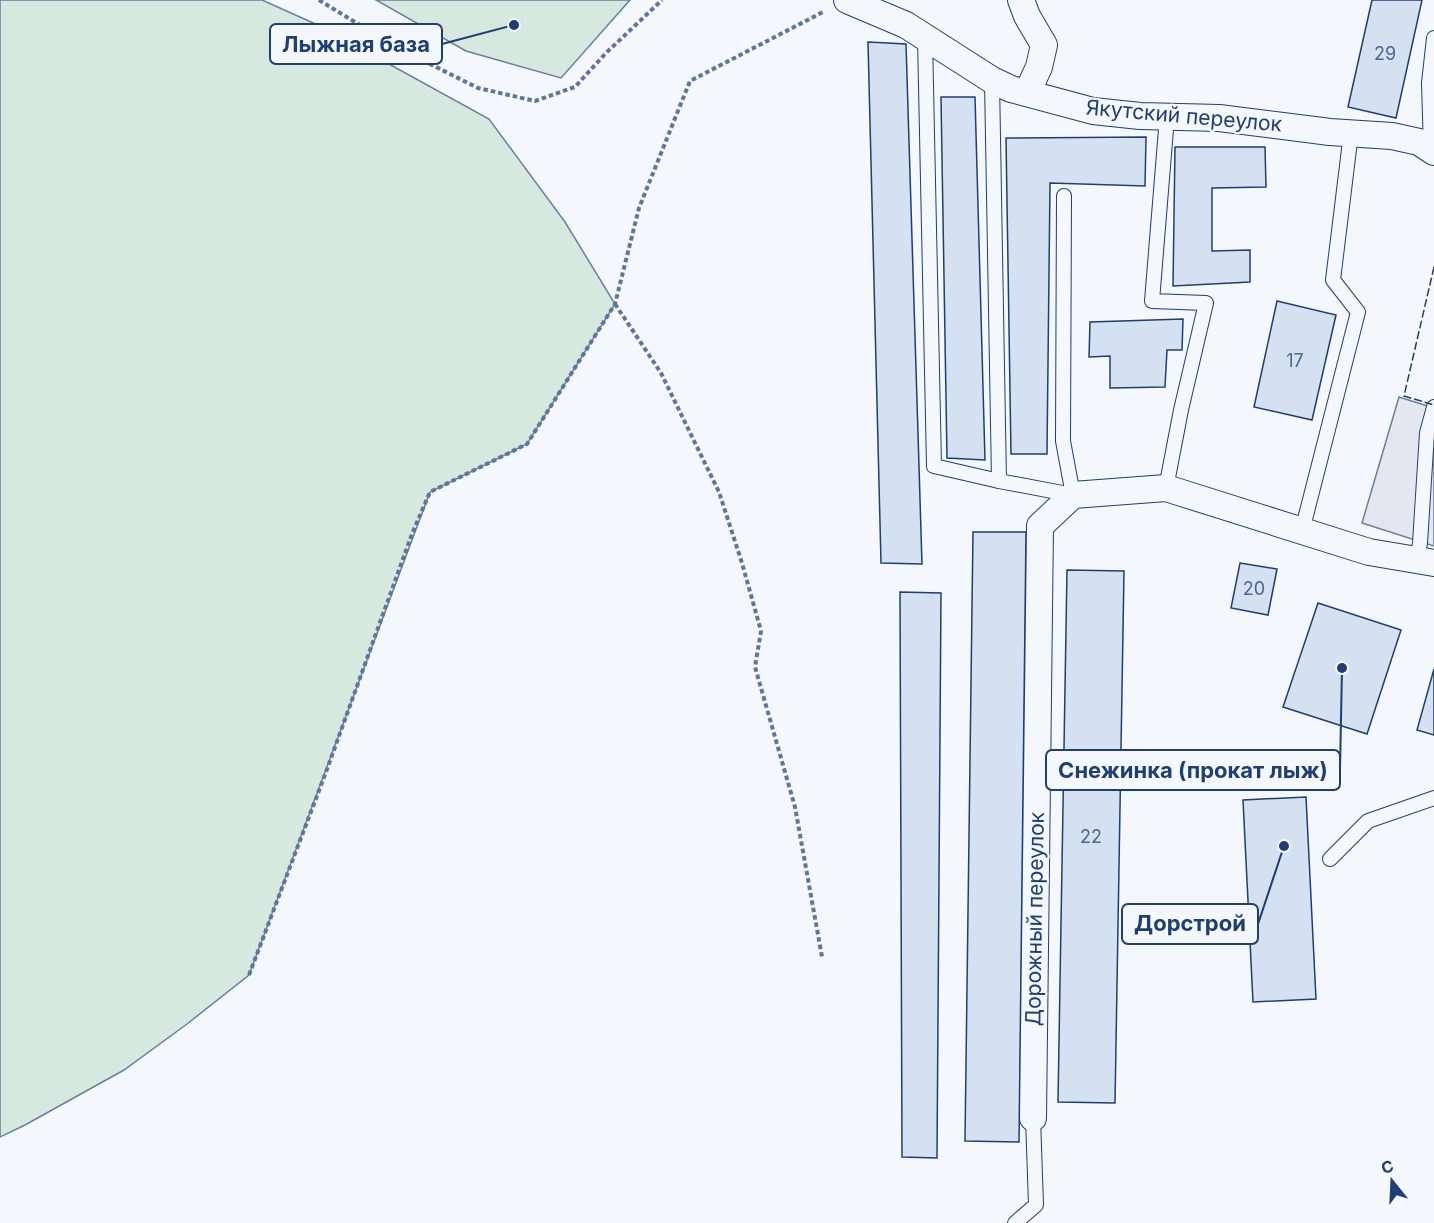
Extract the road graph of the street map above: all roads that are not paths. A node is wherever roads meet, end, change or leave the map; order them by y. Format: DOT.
graph roads {
  1 [pos="1021,0"];
  2 [pos="837,5"];
  3 [pos="925,38"];
  4 [pos="1434,38"];
  5 [pos="992,80"];
  6 [pos="1027,93"];
  7 [pos="1167,117"];
  8 [pos="1351,133"];
  9 [pos="1432,151"];
  10 [pos="1064,196"];
  11 [pos="1434,407"];
  12 [pos="999,481"];
  13 [pos="1166,488"];
  14 [pos="1073,495"];
  15 [pos="1302,531"];
  16 [pos="1425,561"];
  17 [pos="1434,798"];
  18 [pos="1330,859"];
  19 [pos="1033,1118"];
  20 [pos="1015,1223"];
  1 -- 6 [label="street"];
  2 -- 3 [label="street, Якутский переулок"];
  3 -- 5 [label="street, Якутский переулок"];
  3 -- 12 [label="lane"];
  4 -- 9 [label="lane"];
  5 -- 6 [label="street, Якутский переулок"];
  5 -- 12 [label="lane"];
  6 -- 7 [label="street, Якутский переулок"];
  7 -- 8 [label="street, Якутский переулок"];
  7 -- 13 [label="lane"];
  8 -- 9 [label="street, Якутский переулок"];
  8 -- 15 [label="lane"];
  10 -- 14 [label="lane"];
  11 -- 16 [label="lane"];
  12 -- 14 [label="lane"];
  13 -- 14 [label="street"];
  13 -- 15 [label="street"];
  14 -- 19 [label="street, Дорожный переулок"];
  15 -- 16 [label="street"];
  17 -- 18 [label="lane"];
  19 -- 20 [label="lane"];
}
